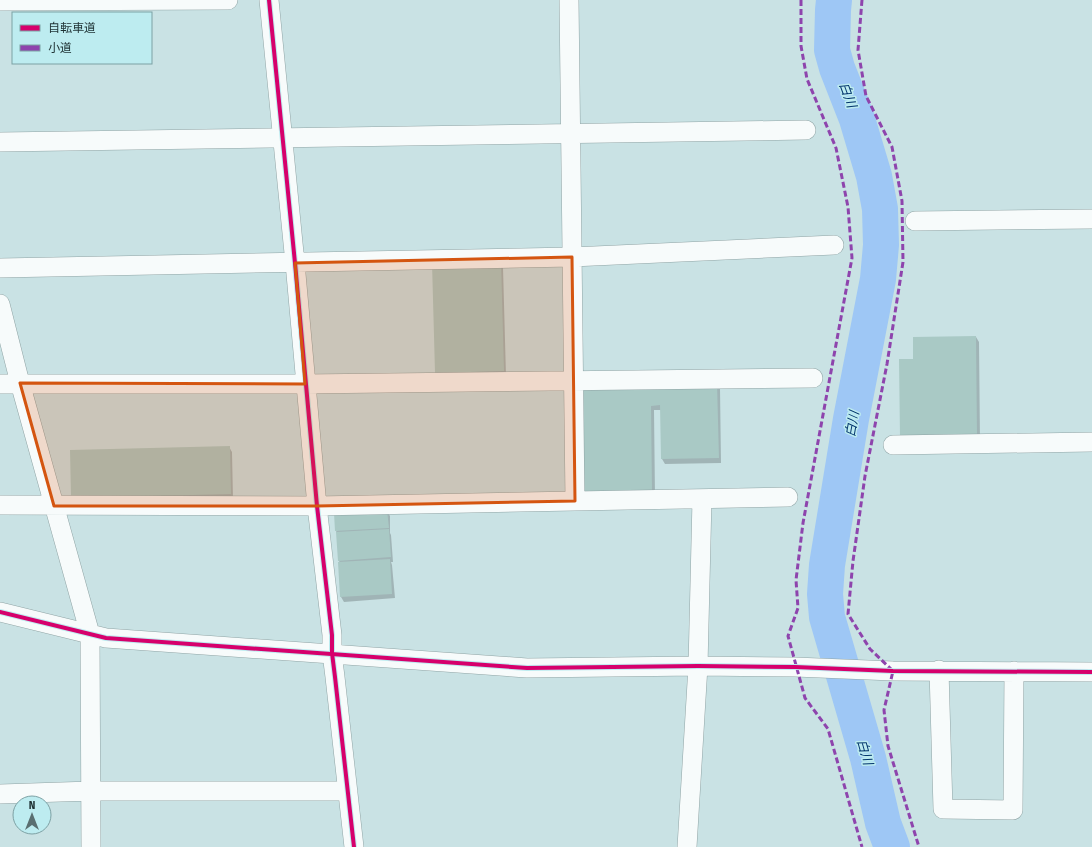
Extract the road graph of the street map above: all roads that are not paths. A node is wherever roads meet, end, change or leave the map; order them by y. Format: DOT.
graph roads {
  1 [pos="228,0"];
  2 [pos="269,0"];
  3 [pos="569,0"];
  4 [pos="0,1"];
  5 [pos="806,130"];
  6 [pos="570,134"];
  7 [pos="283,137"];
  8 [pos="0,142"];
  9 [pos="1092,219"];
  10 [pos="915,221"];
  11 [pos="834,245"];
  12 [pos="572,256"];
  13 [pos="295,263"];
  14 [pos="0,268"];
  15 [pos="0,304"];
  16 [pos="813,378"];
  17 [pos="573,381"];
  18 [pos="20,383"];
  19 [pos="0,384"];
  20 [pos="305,384"];
  21 [pos="1092,442"];
  22 [pos="893,445"];
  23 [pos="788,497"];
  24 [pos="702,498"];
  25 [pos="575,501"];
  26 [pos="0,505"];
  27 [pos="54,506"];
  28 [pos="317,506"];
  29 [pos="0,612"];
  30 [pos="90,634"];
  31 [pos="332,653"];
  32 [pos="698,666"];
  33 [pos="939,670"];
  34 [pos="1014,671"];
  35 [pos="1092,672"];
  36 [pos="91,791"];
  37 [pos="348,791"];
  38 [pos="0,794"];
  39 [pos="91,847"];
  40 [pos="354,847"];
  41 [pos="687,847"];
  1 -- 4 [label="street"];
  2 -- 7 [label="street"];
  3 -- 6 [label="street"];
  5 -- 6 [label="street"];
  6 -- 7 [label="street"];
  6 -- 12 [label="street"];
  7 -- 8 [label="street"];
  7 -- 13 [label="street"];
  9 -- 10 [label="street"];
  11 -- 12 [label="street"];
  12 -- 13 [label="street"];
  12 -- 17 [label="street"];
  13 -- 14 [label="street"];
  13 -- 20 [label="street"];
  15 -- 18 [label="street"];
  16 -- 17 [label="street"];
  17 -- 20 [label="street"];
  17 -- 25 [label="street"];
  18 -- 19 [label="street"];
  18 -- 20 [label="street"];
  18 -- 27 [label="street"];
  20 -- 28 [label="street"];
  21 -- 22 [label="street"];
  23 -- 24 [label="street"];
  24 -- 25 [label="street"];
  24 -- 32 [label="street"];
  25 -- 28 [label="street"];
  26 -- 27 [label="street"];
  27 -- 28 [label="street"];
  27 -- 30 [label="street"];
  28 -- 31 [label="street"];
  29 -- 30 [label="street"];
  30 -- 31 [label="street"];
  30 -- 36 [label="street"];
  31 -- 32 [label="street"];
  31 -- 37 [label="street"];
  32 -- 33 [label="street"];
  32 -- 41 [label="street"];
  33 -- 34 [label="street"];
  33 -- 34 [label="street"];
  34 -- 35 [label="street"];
  36 -- 37 [label="street"];
  36 -- 38 [label="street"];
  36 -- 39 [label="street"];
  37 -- 40 [label="street"];
}
